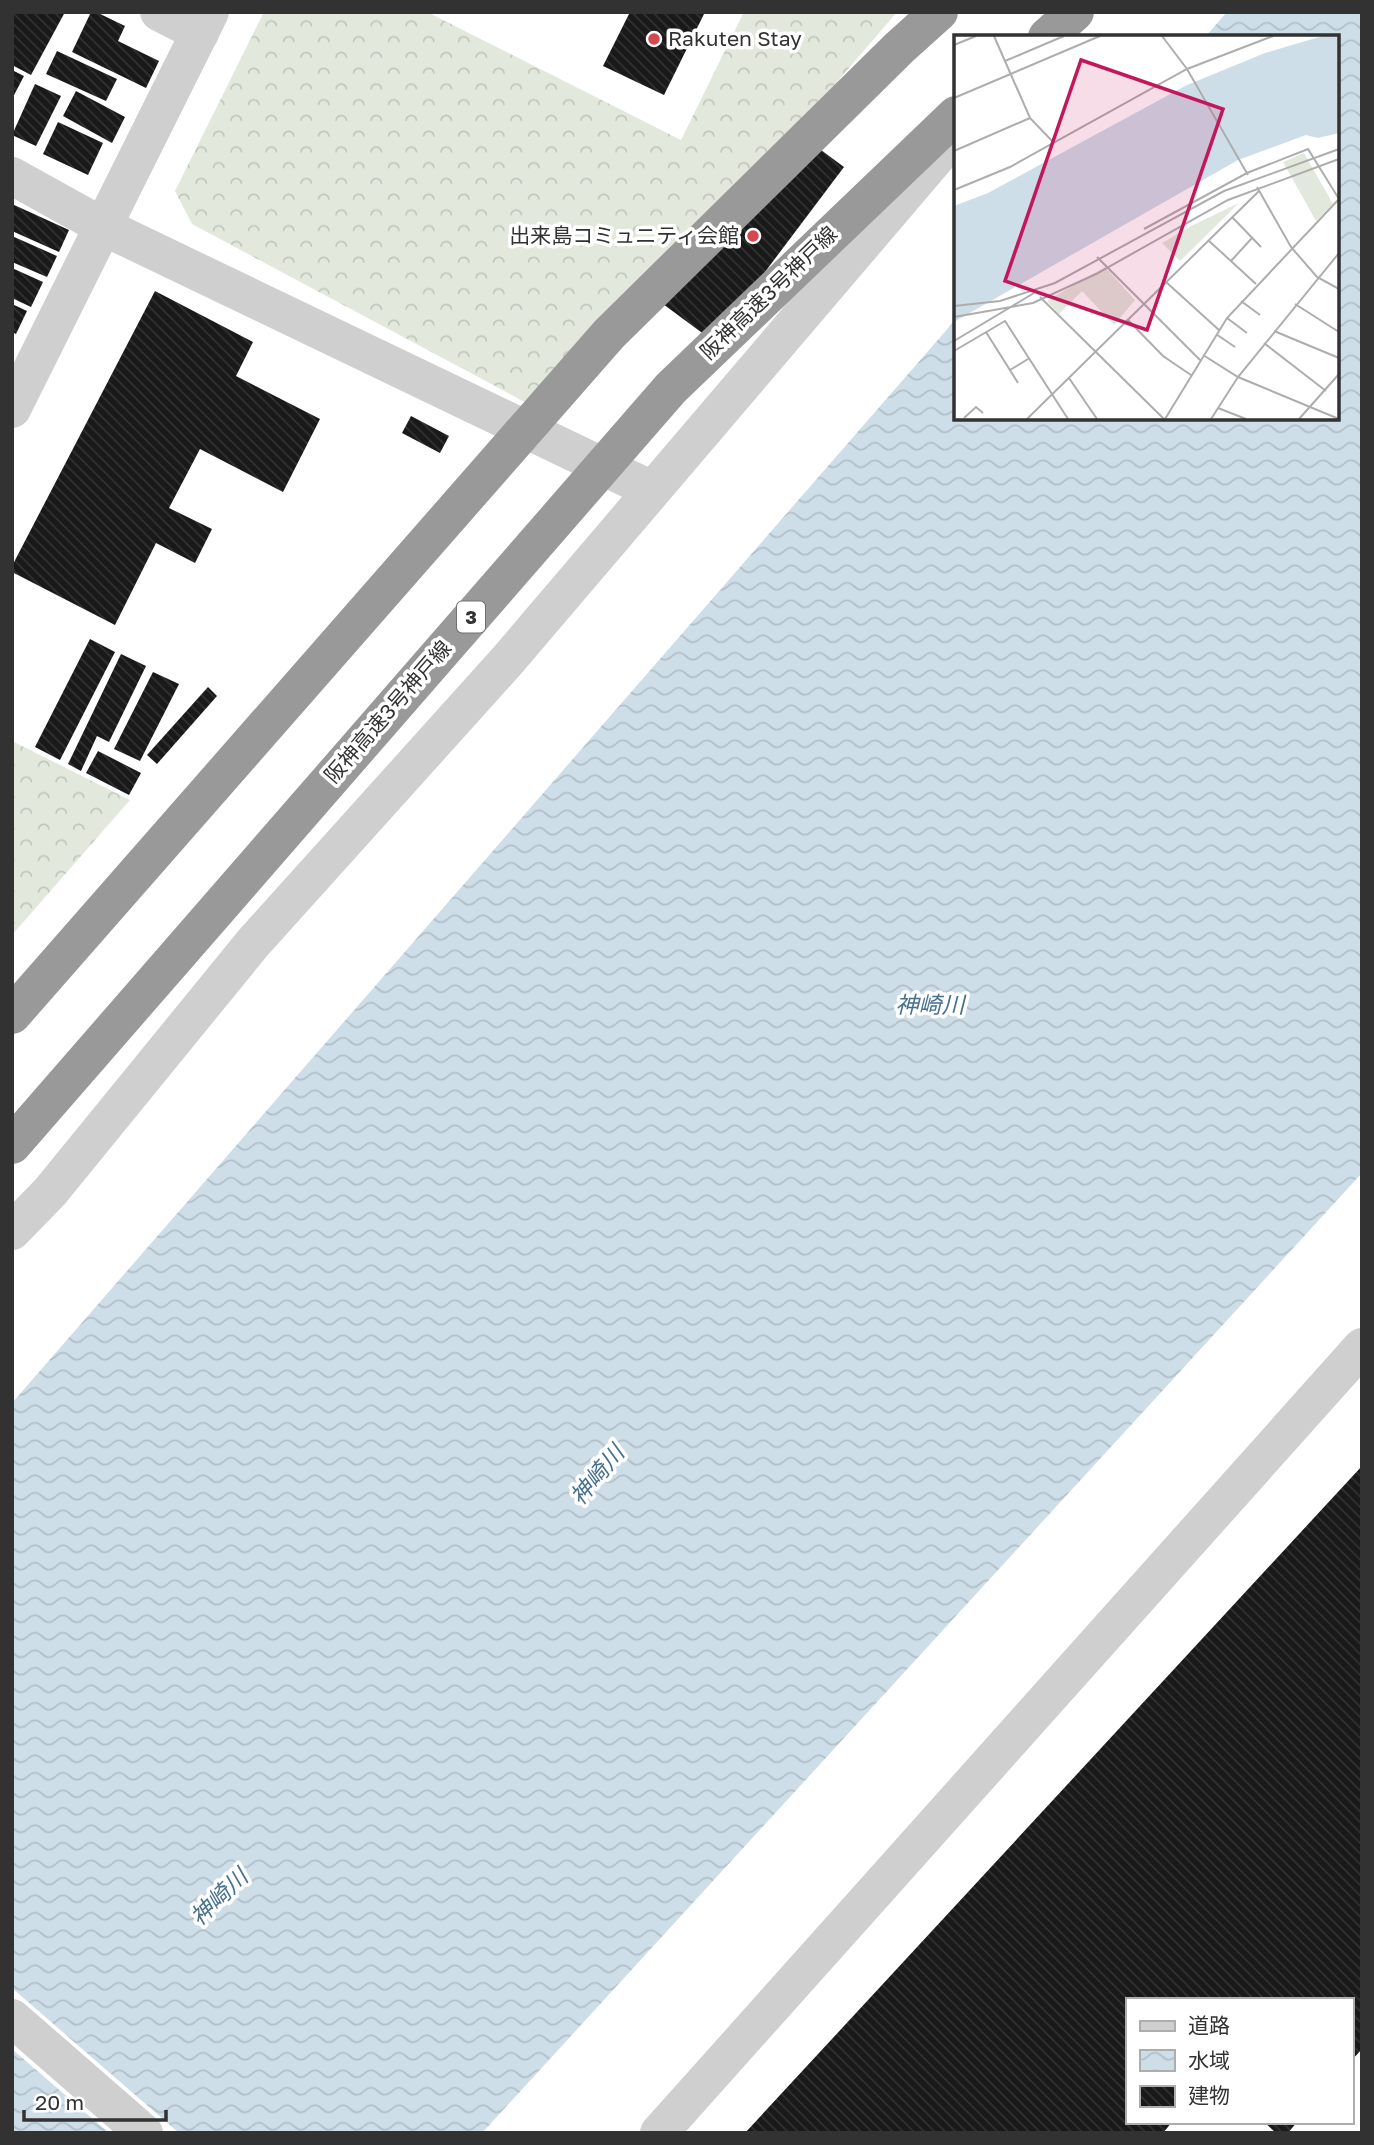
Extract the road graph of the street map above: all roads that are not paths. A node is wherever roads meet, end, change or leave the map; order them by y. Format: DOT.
graph roads {
  1 [pos="159,12"];
  2 [pos="939,12"];
  3 [pos="1059,12"];
  4 [pos="1075,12"];
  5 [pos="205,22"];
  6 [pos="1040,35"];
  7 [pos="1049,35"];
  8 [pos="954,117"];
  9 [pos="954,136"];
  10 [pos="12,176"];
  11 [pos="104,227"];
  12 [pos="12,409"];
  13 [pos="652,490"];
  14 [pos="12,1015"];
  15 [pos="12,1145"];
  16 [pos="12,1231"];
  17 [pos="1362,1347"];
  18 [pos="12,2018"];
  19 [pos="144,2133"];
  20 [pos="659,2133"];
  1 -- 5 [label="street"];
  2 -- 14 [label="highway, bridge"];
  3 -- 6 [label="street"];
  4 -- 7 [label="highway"];
  5 -- 11 [label="street"];
  8 -- 15 [label="highway, 阪神高速3号神戸線 / 3, bridge"];
  9 -- 13 [label="street"];
  10 -- 11 [label="street"];
  11 -- 12 [label="street"];
  11 -- 13 [label="street"];
  13 -- 16 [label="street"];
  17 -- 20 [label="street"];
  18 -- 19 [label="street"];
}
